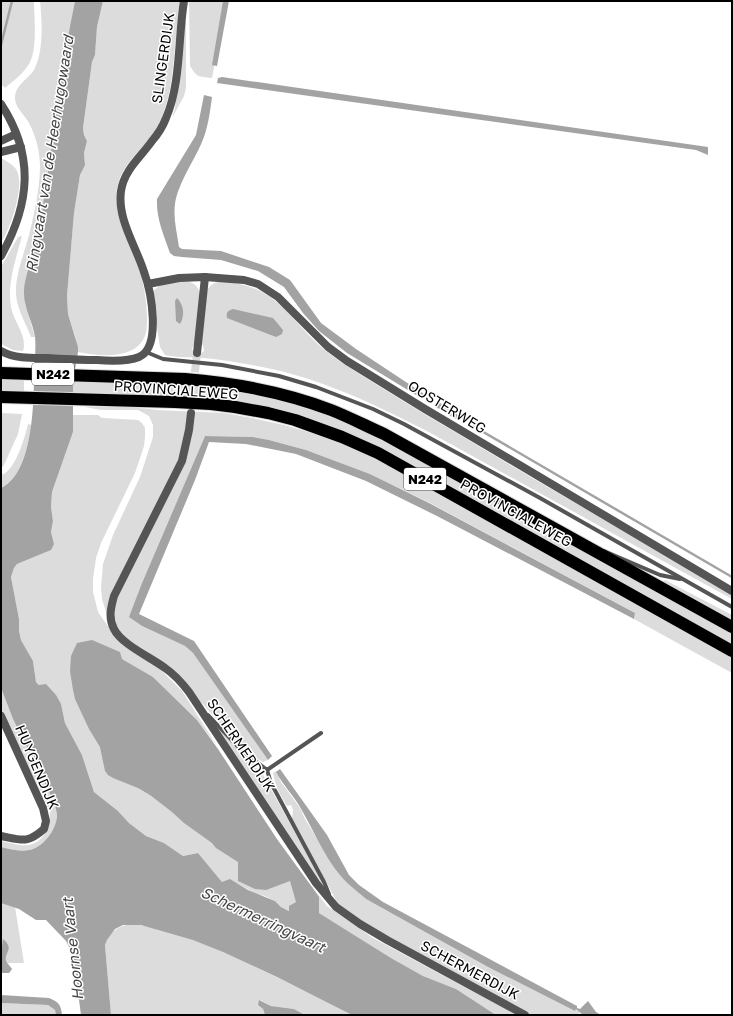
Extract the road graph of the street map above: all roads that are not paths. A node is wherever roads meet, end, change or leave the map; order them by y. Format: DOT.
graph roads {
  1 [pos="184,1"];
  2 [pos="1,104"];
  3 [pos="16,134"];
  4 [pos="1,141"];
  5 [pos="21,147"];
  6 [pos="1,152"];
  7 [pos="1,256"];
  8 [pos="205,277"];
  9 [pos="148,284"];
  10 [pos="1,351"];
  11 [pos="146,352"];
  12 [pos="197,353"];
  13 [pos="1,373"];
  14 [pos="1,397"];
  15 [pos="191,413"];
  16 [pos="588,547"];
  17 [pos="684,580"];
  18 [pos="732,591"];
  19 [pos="732,607"];
  20 [pos="732,627"];
  21 [pos="732,651"];
  22 [pos="197,703"];
  23 [pos="1,716"];
  24 [pos="321,733"];
  25 [pos="267,770"];
  26 [pos="1,836"];
  27 [pos="332,901"];
  28 [pos="525,1015"];
  1 -- 9 [label="street, SLINGERDIJK"];
  2 -- 3 [label="street"];
  3 -- 4 [label="street"];
  3 -- 5 [label="street"];
  5 -- 6 [label="street"];
  5 -- 7 [label="street"];
  8 -- 9 [label="street, OOSTERWEG"];
  8 -- 12 [label="street"];
  8 -- 18 [label="street, OOSTERWEG"];
  9 -- 11 [label="street, SLINGERDIJK"];
  10 -- 11 [label="street"];
  11 -- 17 [label="lane, PROVINCIALEWEG"];
  13 -- 16 [label="highway, PROVINCIALEWEG / N242"];
  14 -- 21 [label="highway, PROVINCIALEWEG / N242"];
  15 -- 22 [label="street, SCHERMERDIJK"];
  16 -- 17 [label="lane, PROVINCIALEWEG"];
  16 -- 20 [label="highway, PROVINCIALEWEG / N242"];
  17 -- 19 [label="lane, PROVINCIALEWEG"];
  22 -- 25 [label="lane"];
  22 -- 27 [label="street, SCHERMERDIJK"];
  23 -- 26 [label="street, HUYGENDIJK"];
  24 -- 25 [label="lane"];
  25 -- 27 [label="lane"];
  27 -- 28 [label="street, SCHERMERDIJK"];
}
